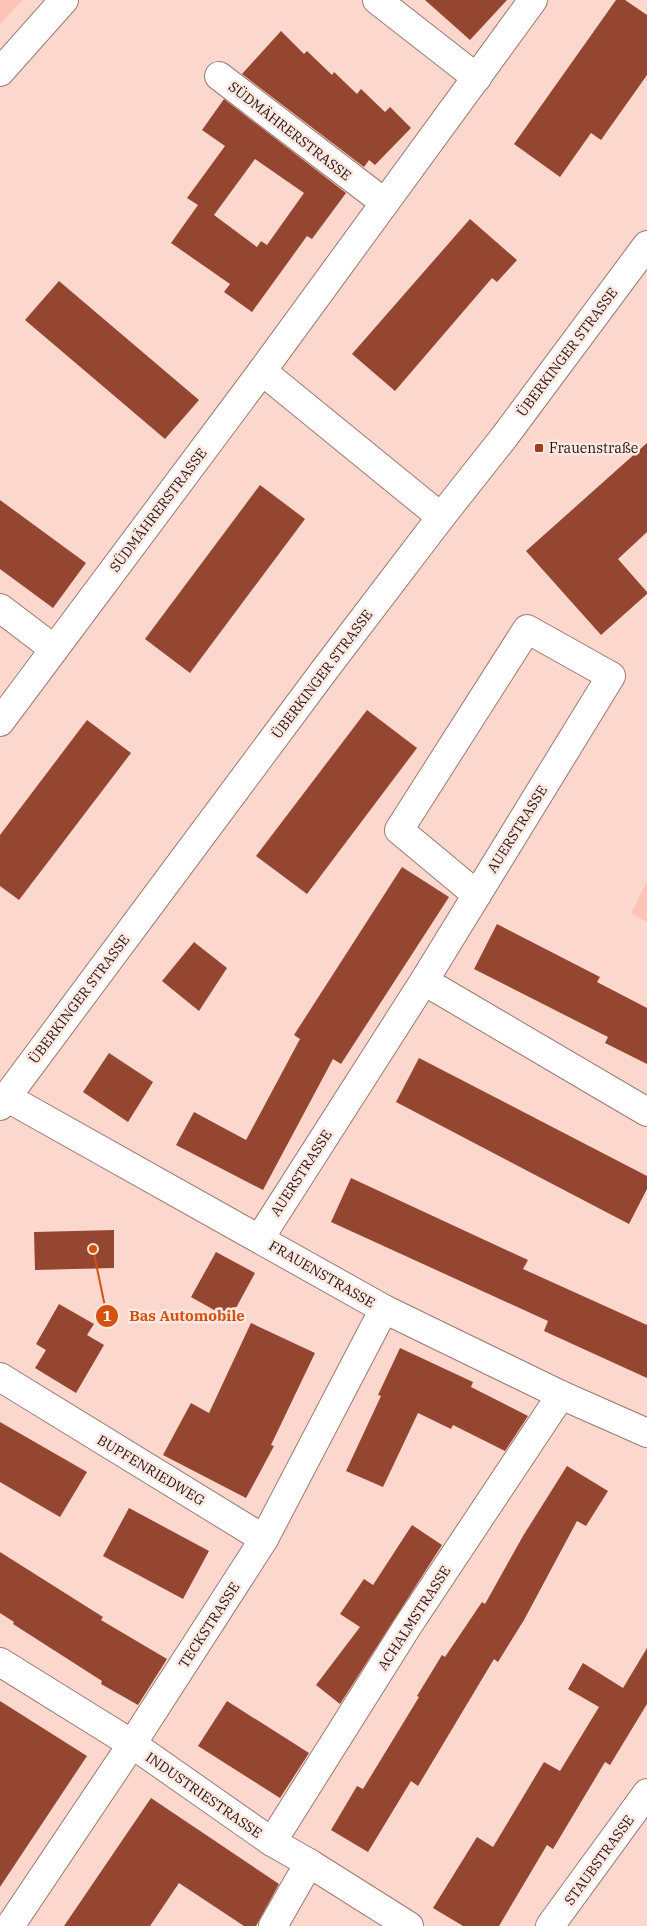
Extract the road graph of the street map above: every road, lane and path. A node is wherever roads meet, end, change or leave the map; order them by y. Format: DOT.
graph roads {
  1 [pos="64,0"];
  2 [pos="377,0"];
  3 [pos="533,0"];
  4 [pos="0,72"];
  5 [pos="219,76"];
  6 [pos="476,78"];
  7 [pos="385,204"];
  8 [pos="647,245"];
  9 [pos="262,371"];
  10 [pos="441,517"];
  11 [pos="0,608"];
  12 [pos="54,648"];
  13 [pos="0,722"];
  14 [pos="477,895"];
  15 [pos="424,981"];
  16 [pos="3,1102"];
  17 [pos="647,1112"];
  18 [pos="260,1238"];
  19 [pos="384,1309"];
  20 [pos="0,1377"];
  21 [pos="561,1396"];
  22 [pos="647,1433"];
  23 [pos="264,1539"];
  24 [pos="0,1662"];
  25 [pos="132,1744"];
  26 [pos="647,1793"];
  27 [pos="272,1842"];
  28 [pos="309,1863"];
  29 [pos="10,1926"];
  30 [pos="274,1926"];
  31 [pos="408,1926"];
  32 [pos="550,1926"];
  1 -- 4 [label="street"];
  2 -- 6 [label="street"];
  3 -- 6 [label="street, SÜDMÄHRERSTRASSE"];
  5 -- 7 [label="street, SÜDMÄHRERSTRASSE"];
  6 -- 7 [label="street, SÜDMÄHRERSTRASSE"];
  7 -- 9 [label="street, SÜDMÄHRERSTRASSE"];
  8 -- 10 [label="street, ÜBERKINGER STRASSE"];
  9 -- 10 [label="street"];
  9 -- 12 [label="street, SÜDMÄHRERSTRASSE"];
  10 -- 16 [label="street, ÜBERKINGER STRASSE"];
  11 -- 12 [label="street"];
  12 -- 13 [label="street, SÜDMÄHRERSTRASSE"];
  14 -- 14 [label="street, AUERSTRASSE"];
  14 -- 15 [label="street, AUERSTRASSE"];
  15 -- 17 [label="street"];
  15 -- 18 [label="street, AUERSTRASSE"];
  16 -- 18 [label="street, FRAUENSTRASSE"];
  18 -- 19 [label="street, FRAUENSTRASSE"];
  19 -- 21 [label="street, FRAUENSTRASSE"];
  19 -- 23 [label="street, TECKSTRASSE"];
  20 -- 23 [label="street, BUPFENRIEDWEG"];
  21 -- 22 [label="street, FRAUENSTRASSE"];
  21 -- 27 [label="street, ACHALMSTRASSE"];
  23 -- 25 [label="street, TECKSTRASSE"];
  24 -- 25 [label="street, INDUSTRIESTRASSE"];
  25 -- 27 [label="street, INDUSTRIESTRASSE"];
  25 -- 29 [label="street, TECKSTRASSE"];
  26 -- 32 [label="street, STAUBSTRASSE"];
  27 -- 28 [label="street, INDUSTRIESTRASSE"];
  28 -- 30 [label="street"];
  28 -- 31 [label="street, INDUSTRIESTRASSE"];
}
